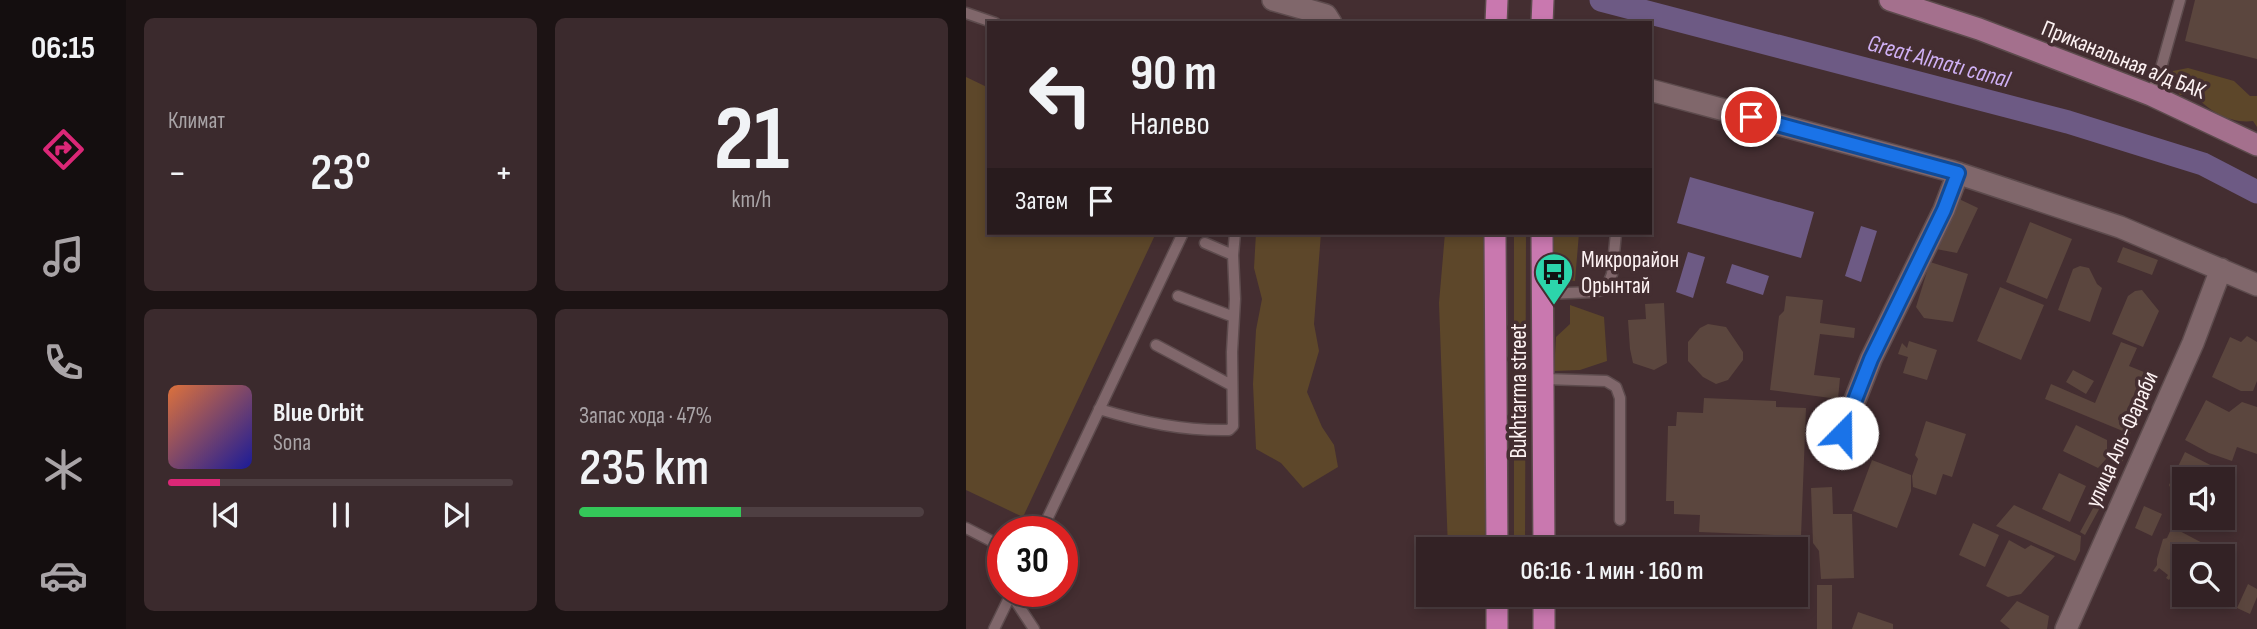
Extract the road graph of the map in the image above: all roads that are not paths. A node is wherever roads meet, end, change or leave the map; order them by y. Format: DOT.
graph roads {
  1 [pos="1273,0"];
  2 [pos="1497,0"];
  3 [pos="1543,0"];
  4 [pos="1890,0"];
  5 [pos="2180,0"];
  6 [pos="966,13"];
  7 [pos="989,21"];
  8 [pos="1330,21"];
  9 [pos="1496,21"];
  10 [pos="1542,21"];
  11 [pos="1652,91"];
  12 [pos="2151,95"];
  13 [pos="2257,145"];
  14 [pos="1958,173"];
  15 [pos="1182,235"];
  16 [pos="1235,235"];
  17 [pos="1495,235"];
  18 [pos="1542,235"];
  19 [pos="1616,235"];
  20 [pos="1206,243"];
  21 [pos="1233,255"];
  22 [pos="2221,269"];
  23 [pos="2257,285"];
  24 [pos="1543,293"];
  25 [pos="1178,296"];
  26 [pos="1234,317"];
  27 [pos="1156,345"];
  28 [pos="1545,379"];
  29 [pos="1231,385"];
  30 [pos="1099,410"];
  31 [pos="1842,433"];
  32 [pos="1049,516"];
  33 [pos="1620,520"];
  34 [pos="966,528"];
  35 [pos="1497,537"];
  36 [pos="1544,537"];
  37 [pos="987,539"];
  38 [pos="1004,607"];
  39 [pos="1020,607"];
  40 [pos="1497,607"];
  41 [pos="1544,607"];
  42 [pos="994,629"];
  43 [pos="1034,629"];
  44 [pos="1497,629"];
  45 [pos="1544,629"];
  46 [pos="2066,629"];
  1 -- 8 [label="street"];
  2 -- 9 [label="main road"];
  3 -- 10 [label="main road"];
  4 -- 12 [label="main road, Приканальная а/д БАК"];
  5 -- 12 [label="lane"];
  6 -- 7 [label="lane"];
  11 -- 14 [label="street"];
  12 -- 13 [label="main road, Приканальная а/д БАК"];
  14 -- 22 [label="street"];
  14 -- 31 [label="street"];
  15 -- 30 [label="lane"];
  16 -- 21 [label="lane"];
  17 -- 35 [label="main road, Bukhtarma street"];
  18 -- 24 [label="main road, Bukhtarma street"];
  19 -- 24 [label="lane"];
  20 -- 21 [label="lane"];
  21 -- 26 [label="lane"];
  22 -- 23 [label="street"];
  22 -- 46 [label="street, улица Аль-Фараби"];
  24 -- 28 [label="main road, Bukhtarma street"];
  25 -- 26 [label="lane"];
  26 -- 29 [label="lane"];
  27 -- 29 [label="lane"];
  28 -- 33 [label="lane"];
  28 -- 36 [label="main road, Bukhtarma street"];
  29 -- 30 [label="lane"];
  30 -- 32 [label="lane"];
  34 -- 37 [label="lane"];
  38 -- 42 [label="lane"];
  39 -- 43 [label="lane"];
  40 -- 44 [label="main road"];
  41 -- 45 [label="main road"];
}
